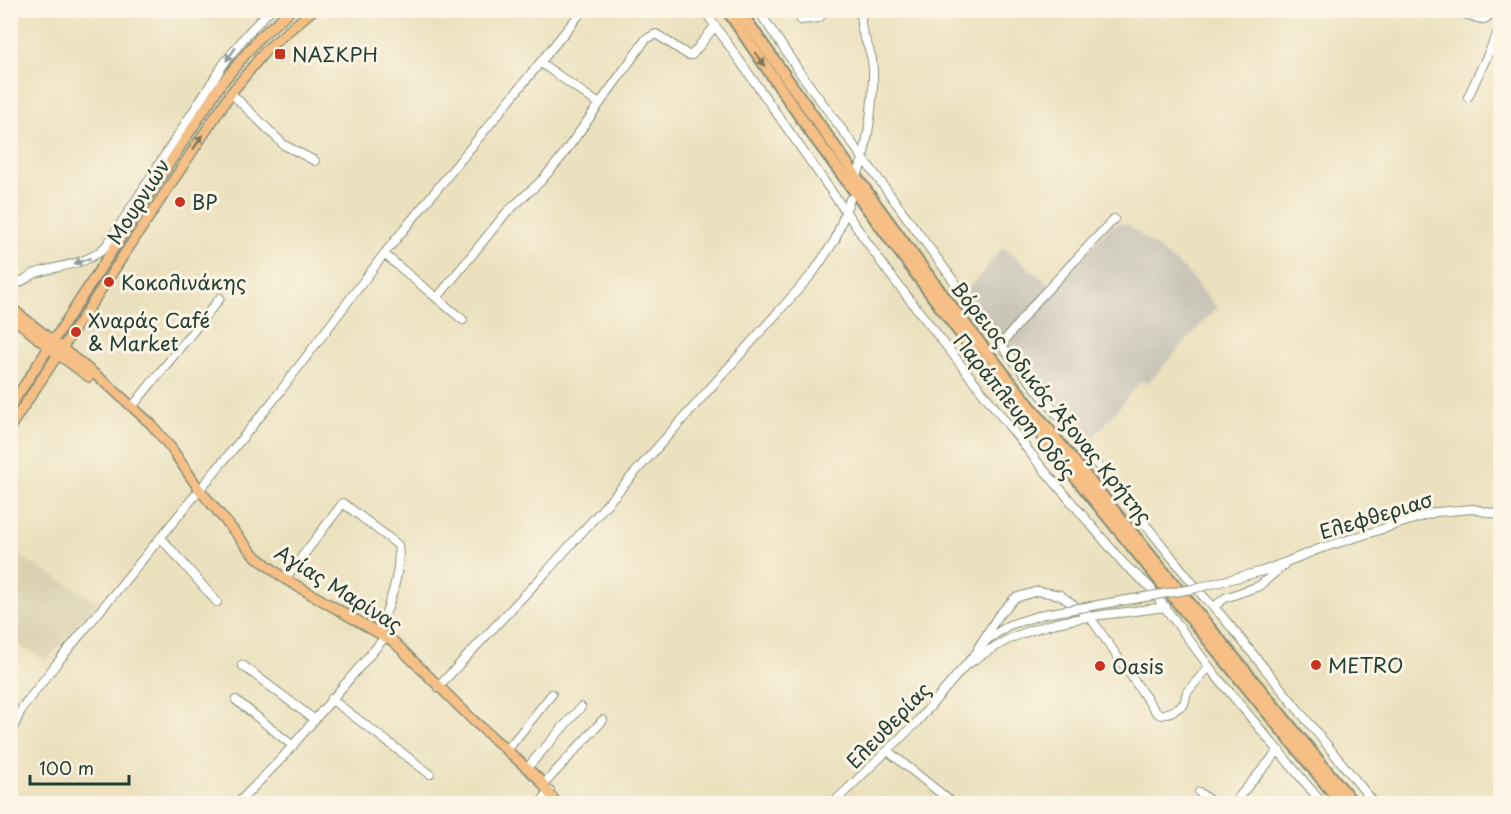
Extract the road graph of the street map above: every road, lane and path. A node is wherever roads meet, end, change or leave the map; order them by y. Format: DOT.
graph roads {
  1 [pos="270,10"];
  2 [pos="291,10"];
  3 [pos="313,10"];
  4 [pos="583,10"];
  5 [pos="704,10"];
  6 [pos="727,10"];
  7 [pos="739,10"];
  8 [pos="758,10"];
  9 [pos="825,10"];
  10 [pos="863,10"];
  11 [pos="1458,10"];
  12 [pos="1491,10"];
  13 [pos="801,20"];
  14 [pos="715,26"];
  15 [pos="1500,28"];
  16 [pos="541,63"];
  17 [pos="231,93"];
  18 [pos="1468,97"];
  19 [pos="599,104"];
  20 [pos="863,159"];
  21 [pos="315,161"];
  22 [pos="859,171"];
  23 [pos="850,199"];
  24 [pos="846,210"];
  25 [pos="1114,219"];
  26 [pos="384,254"];
  27 [pos="10,286"];
  28 [pos="220,298"];
  29 [pos="437,298"];
  30 [pos="10,307"];
  31 [pos="10,315"];
  32 [pos="463,320"];
  33 [pos="63,326"];
  34 [pos="74,331"];
  35 [pos="36,332"];
  36 [pos="50,344"];
  37 [pos="1001,345"];
  38 [pos="60,351"];
  39 [pos="38,363"];
  40 [pos="77,364"];
  41 [pos="47,370"];
  42 [pos="10,406"];
  43 [pos="132,407"];
  44 [pos="10,427"];
  45 [pos="199,489"];
  46 [pos="1500,515"];
  47 [pos="161,538"];
  48 [pos="1287,562"];
  49 [pos="285,579"];
  50 [pos="217,602"];
  51 [pos="1166,607"];
  52 [pos="1214,607"];
  53 [pos="1090,617"];
  54 [pos="382,634"];
  55 [pos="978,648"];
  56 [pos="242,665"];
  57 [pos="962,667"];
  58 [pos="1209,667"];
  59 [pos="438,687"];
  60 [pos="552,694"];
  61 [pos="332,699"];
  62 [pos="236,700"];
  63 [pos="581,707"];
  64 [pos="315,720"];
  65 [pos="603,720"];
  66 [pos="10,735"];
  67 [pos="294,746"];
  68 [pos="507,750"];
  69 [pos="1279,750"];
  70 [pos="888,751"];
  71 [pos="527,768"];
  72 [pos="430,774"];
  73 [pos="547,788"];
  74 [pos="1199,792"];
  75 [pos="237,804"];
  76 [pos="539,804"];
  77 [pos="557,804"];
  78 [pos="832,804"];
  79 [pos="954,804"];
  80 [pos="1214,804"];
  81 [pos="1236,804"];
  82 [pos="1323,804"];
  83 [pos="1342,804"];
  84 [pos="1354,804"];
  85 [pos="1375,804"];
  1 -- 27 [label="street, one-way"];
  2 -- 33 [label="main road"];
  3 -- 17 [label="main road, Μουρνιών"];
  4 -- 16 [label="street"];
  5 -- 14 [label="street, Παράπλευρη Οδός"];
  6 -- 83 [label="highway, Βόρειος Οδικός Άξονας Κρήτης, one-way"];
  7 -- 84 [label="highway, Βόρειος Οδικός Άξονας Κρήτης"];
  8 -- 20 [label="street, Παράπλευρη Οδός"];
  9 -- 13 [label="street"];
  10 -- 20 [label="street"];
  11 -- 12 [label="street"];
  14 -- 19 [label="street"];
  14 -- 24 [label="street, Παράπλευρη Οδός"];
  15 -- 18 [label="street"];
  16 -- 19 [label="street"];
  16 -- 26 [label="street"];
  17 -- 21 [label="street"];
  34 -- 17 [label="main road, Μουρνιών, one-way"];
  19 -- 29 [label="street"];
  20 -- 22 [label="street"];
  20 -- 37 [label="street, Παράπλευρη Οδός"];
  23 -- 24 [label="street"];
  24 -- 51 [label="street, Παράπλευρη Οδός"];
  24 -- 59 [label="street"];
  25 -- 37 [label="street"];
  26 -- 29 [label="street"];
  26 -- 45 [label="street"];
  28 -- 43 [label="street"];
  29 -- 32 [label="street"];
  30 -- 35 [label="main road, Αγίας Μαρίνας"];
  31 -- 35 [label="main road, Αγίας Μαρίνας"];
  33 -- 35 [label="main road"];
  33 -- 36 [label="main road"];
  34 -- 38 [label="main road, Μουρνιών"];
  34 -- 40 [label="main road"];
  35 -- 36 [label="main road, Αγίας Μαρίνας"];
  35 -- 39 [label="main road"];
  36 -- 38 [label="main road, Αγίας Μαρίνας"];
  36 -- 39 [label="main road"];
  37 -- 52 [label="street, Παράπλευρη Οδός"];
  38 -- 40 [label="main road, Αγίας Μαρίνας"];
  38 -- 41 [label="main road, Μουρνιών"];
  39 -- 42 [label="main road"];
  40 -- 41 [label="main road"];
  40 -- 43 [label="main road, Αγίας Μαρίνας"];
  41 -- 44 [label="main road, Μουρνιών"];
  43 -- 45 [label="main road, Αγίας Μαρίνας"];
  45 -- 47 [label="street"];
  45 -- 49 [label="main road, Αγίας Μαρίνας"];
  46 -- 48 [label="street, Ελεφθεριασ"];
  47 -- 50 [label="street"];
  47 -- 66 [label="street"];
  48 -- 52 [label="street"];
  48 -- 55 [label="street, Ελεφθεριασ, bridge"];
  49 -- 54 [label="main road, Αγίας Μαρίνας"];
  49 -- 54 [label="street"];
  51 -- 53 [label="street"];
  51 -- 58 [label="street, Παράπλευρη Οδός"];
  52 -- 85 [label="street, Παράπλευρη Οδός"];
  53 -- 55 [label="street"];
  53 -- 57 [label="street"];
  53 -- 58 [label="street"];
  54 -- 59 [label="main road, Αγίας Μαρίνας"];
  54 -- 61 [label="street"];
  55 -- 57 [label="street, Ελευθερίας"];
  56 -- 64 [label="street"];
  57 -- 70 [label="street, Ελευθερίας"];
  58 -- 69 [label="street, Παράπλευρη Οδός"];
  59 -- 68 [label="main road, Αγίας Μαρίνας"];
  60 -- 68 [label="street"];
  61 -- 64 [label="street"];
  61 -- 72 [label="street"];
  62 -- 67 [label="street"];
  63 -- 71 [label="street"];
  64 -- 67 [label="street"];
  65 -- 73 [label="street"];
  67 -- 75 [label="street"];
  68 -- 71 [label="main road, Αγίας Μαρίνας"];
  69 -- 81 [label="street"];
  69 -- 82 [label="street, Παράπλευρη Οδός"];
  70 -- 78 [label="street, Ελευθερίας"];
  70 -- 79 [label="street"];
  71 -- 73 [label="main road, Αγίας Μαρίνας"];
  73 -- 76 [label="street"];
  73 -- 77 [label="main road, Αγίας Μαρίνας"];
  74 -- 80 [label="street"];
}
